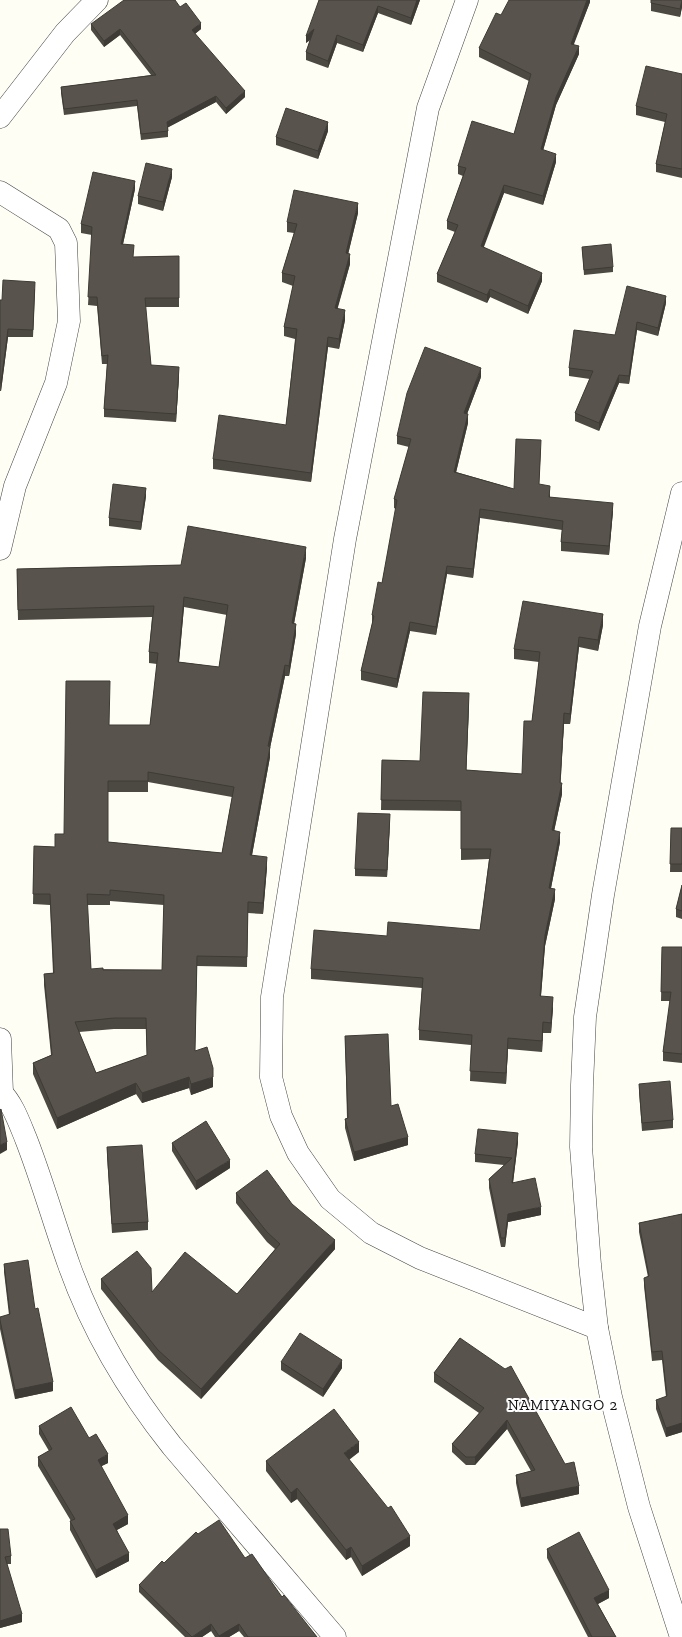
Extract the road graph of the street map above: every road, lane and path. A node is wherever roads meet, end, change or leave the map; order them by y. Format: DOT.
graph roads {
  1 [pos="98,0"];
  2 [pos="467,0"];
  3 [pos="0,117"];
  4 [pos="0,192"];
  5 [pos="682,493"];
  6 [pos="0,549"];
  7 [pos="0,1039"];
  8 [pos="1,1092"];
  9 [pos="597,1328"];
  10 [pos="335,1637"];
  11 [pos="681,1637"];
  1 -- 3 [label="street"];
  2 -- 9 [label="street"];
  4 -- 6 [label="street"];
  5 -- 9 [label="street"];
  7 -- 8 [label="street"];
  8 -- 10 [label="street"];
  9 -- 11 [label="street"];
}
